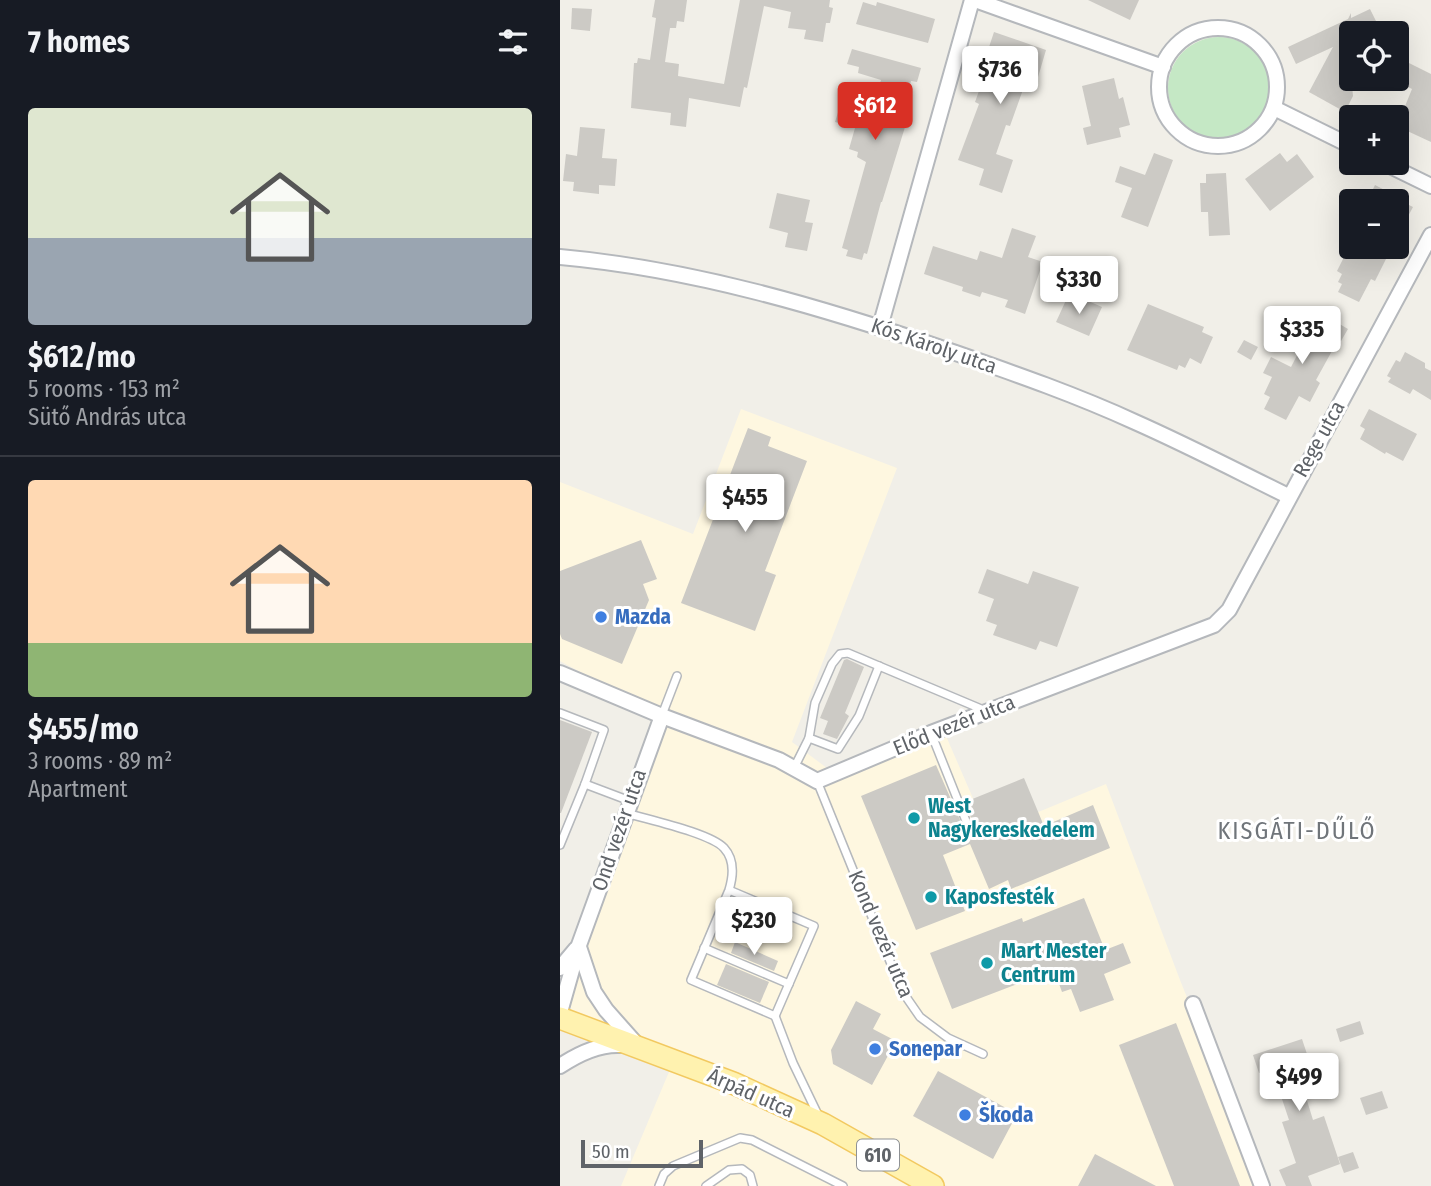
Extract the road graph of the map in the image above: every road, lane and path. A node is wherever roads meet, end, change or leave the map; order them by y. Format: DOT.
graph roads {
  1 [pos="974,0"];
  2 [pos="1163,66"];
  3 [pos="1274,108"];
  4 [pos="1339,140"];
  5 [pos="1409,175"];
  6 [pos="1431,186"];
  7 [pos="1431,235"];
  8 [pos="560,257"];
  9 [pos="880,327"];
  10 [pos="1288,496"];
  11 [pos="879,666"];
  12 [pos="560,673"];
  13 [pos="677,676"];
  14 [pos="988,712"];
  15 [pos="560,713"];
  16 [pos="662,716"];
  17 [pos="931,733"];
  18 [pos="809,738"];
  19 [pos="794,769"];
  20 [pos="817,781"];
  21 [pos="585,784"];
  22 [pos="628,807"];
  23 [pos="970,831"];
  24 [pos="560,845"];
  25 [pos="729,890"];
  26 [pos="579,945"];
  27 [pos="704,948"];
  28 [pos="560,968"];
  29 [pos="789,984"];
  30 [pos="1193,1004"];
  31 [pos="560,1012"];
  32 [pos="775,1016"];
  33 [pos="560,1018"];
  34 [pos="639,1046"];
  35 [pos="983,1054"];
  36 [pos="560,1066"];
  37 [pos="823,1124"];
  38 [pos="659,1186"];
  39 [pos="706,1186"];
  40 [pos="753,1186"];
  41 [pos="843,1186"];
  42 [pos="933,1186"];
  43 [pos="1262,1186"];
  1 -- 2 [label="street"];
  1 -- 9 [label="street"];
  2 -- 3 [label="street"];
  2 -- 3 [label="street"];
  3 -- 4 [label="street"];
  5 -- 6 [label="street"];
  7 -- 10 [label="street, Rege utca"];
  8 -- 9 [label="street, Kós Károly utca"];
  9 -- 10 [label="street, Kós Károly utca"];
  10 -- 14 [label="street, Előd vezér utca"];
  11 -- 14 [label="lane"];
  11 -- 18 [label="lane"];
  11 -- 18 [label="lane"];
  12 -- 16 [label="street"];
  13 -- 16 [label="lane"];
  14 -- 17 [label="street, Előd vezér utca"];
  15 -- 21 [label="lane"];
  16 -- 19 [label="street"];
  16 -- 22 [label="street, Ond vezér utca"];
  17 -- 20 [label="street, Előd vezér utca"];
  17 -- 23 [label="lane"];
  18 -- 19 [label="lane"];
  19 -- 20 [label="street"];
  20 -- 35 [label="lane, Kond vezér utca"];
  21 -- 22 [label="lane"];
  21 -- 24 [label="lane"];
  22 -- 25 [label="lane"];
  22 -- 26 [label="street, Ond vezér utca"];
  25 -- 27 [label="lane"];
  25 -- 29 [label="lane"];
  26 -- 28 [label="street, Ond vezér utca"];
  26 -- 31 [label="street, Ond vezér utca"];
  26 -- 34 [label="street"];
  27 -- 29 [label="lane"];
  27 -- 32 [label="lane"];
  29 -- 32 [label="lane"];
  30 -- 43 [label="street"];
  32 -- 37 [label="lane"];
  33 -- 34 [label="main road, Árpád utca / 610"];
  34 -- 36 [label="street"];
  34 -- 37 [label="main road, Árpád utca / 610"];
  37 -- 42 [label="main road, Árpád utca / 610"];
  38 -- 41 [label="lane"];
  39 -- 40 [label="lane"];
}
